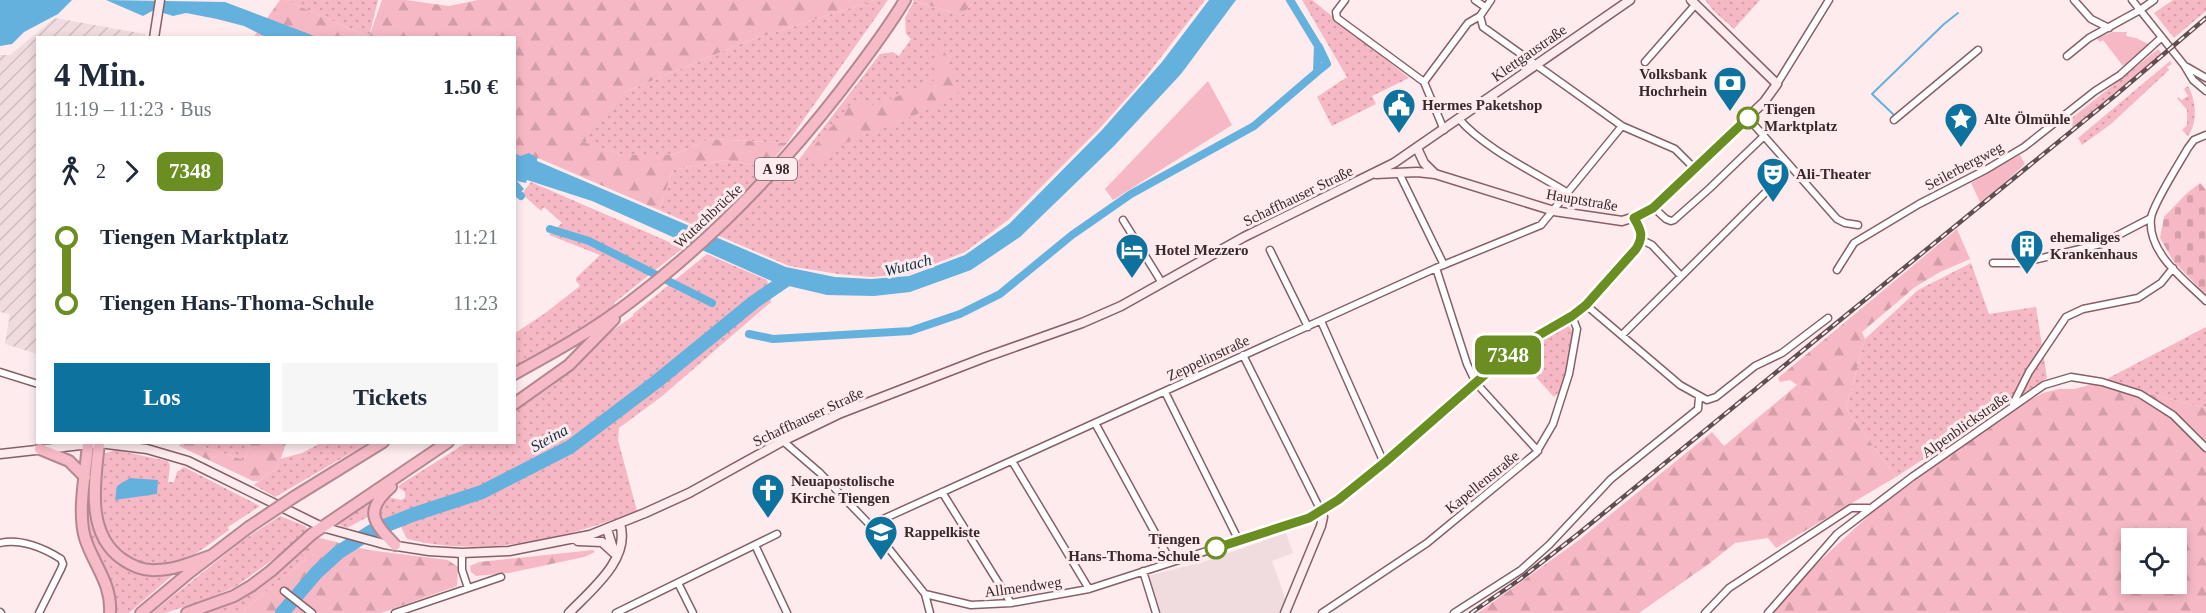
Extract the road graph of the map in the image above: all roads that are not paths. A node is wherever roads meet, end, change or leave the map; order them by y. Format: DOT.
graph roads {
  1 [pos="160,0"];
  2 [pos="905,0"];
  3 [pos="1345,0"];
  4 [pos="1475,0"];
  5 [pos="1491,0"];
  6 [pos="1630,0"];
  7 [pos="1829,0"];
  8 [pos="2074,0"];
  9 [pos="2132,0"];
  10 [pos="2154,0"];
  11 [pos="1693,2"];
  12 [pos="1485,7"];
  13 [pos="2140,10"];
  14 [pos="1480,16"];
  15 [pos="2109,28"];
  16 [pos="154,36"];
  17 [pos="2161,38"];
  18 [pos="1978,50"];
  19 [pos="2067,56"];
  20 [pos="1645,62"];
  21 [pos="1536,64"];
  22 [pos="2184,65"];
  23 [pos="2206,78"];
  24 [pos="1424,82"];
  25 [pos="1777,84"];
  26 [pos="2206,91"];
  27 [pos="1748,118"];
  28 [pos="1459,119"];
  29 [pos="1894,120"];
  30 [pos="1622,126"];
  31 [pos="1444,130"];
  32 [pos="2206,135"];
  33 [pos="1763,137"];
  34 [pos="1416,148"];
  35 [pos="1788,165"];
  36 [pos="1694,168"];
  37 [pos="1398,172"];
  38 [pos="1373,174"];
  39 [pos="1435,174"];
  40 [pos="1568,193"];
  41 [pos="1653,208"];
  42 [pos="1554,211"];
  43 [pos="1634,218"];
  44 [pos="2151,218"];
  45 [pos="1123,220"];
  46 [pos="1858,225"];
  47 [pos="1642,240"];
  48 [pos="1270,250"];
  49 [pos="1993,263"];
  50 [pos="1444,265"];
  51 [pos="1436,268"];
  52 [pos="2173,268"];
  53 [pos="1837,270"];
  54 [pos="1680,276"];
  55 [pos="1162,283"];
  56 [pos="2206,301"];
  57 [pos="629,303"];
  58 [pos="1586,305"];
  59 [pos="1572,316"];
  60 [pos="1828,318"];
  61 [pos="1320,321"];
  62 [pos="1308,327"];
  63 [pos="1622,336"];
  64 [pos="1243,355"];
  65 [pos="0,372"];
  66 [pos="516,373"];
  67 [pos="36,383"];
  68 [pos="1476,383"];
  69 [pos="1165,392"];
  70 [pos="1699,397"];
  71 [pos="516,402"];
  72 [pos="2012,405"];
  73 [pos="1095,423"];
  74 [pos="783,441"];
  75 [pos="84,444"];
  76 [pos="93,444"];
  77 [pos="93,444"];
  78 [pos="126,444"];
  79 [pos="380,444"];
  80 [pos="445,444"];
  81 [pos="454,444"];
  82 [pos="2206,448"];
  83 [pos="40,449"];
  84 [pos="1538,451"];
  85 [pos="0,454"];
  86 [pos="1012,461"];
  87 [pos="1384,463"];
  88 [pos="85,477"];
  89 [pos="942,492"];
  90 [pos="1869,508"];
  91 [pos="1321,511"];
  92 [pos="620,524"];
  93 [pos="870,525"];
  94 [pos="322,527"];
  95 [pos="607,529"];
  96 [pos="777,534"];
  97 [pos="569,540"];
  98 [pos="1239,541"];
  99 [pos="0,543"];
  100 [pos="389,543"];
  101 [pos="755,545"];
  102 [pos="462,553"];
  103 [pos="210,556"];
  104 [pos="615,557"];
  105 [pos="1171,562"];
  106 [pos="1143,571"];
  107 [pos="501,577"];
  108 [pos="678,583"];
  109 [pos="468,588"];
  110 [pos="1089,589"];
  111 [pos="284,591"];
  112 [pos="926,594"];
  113 [pos="1011,603"];
  114 [pos="310,611"];
  115 [pos="39,613"];
  116 [pos="110,613"];
  117 [pos="141,613"];
  118 [pos="187,613"];
  119 [pos="395,613"];
  120 [pos="569,613"];
  121 [pos="616,613"];
  122 [pos="693,613"];
  123 [pos="787,613"];
  124 [pos="930,613"];
  125 [pos="1156,613"];
  126 [pos="1285,613"];
  127 [pos="1322,613"];
  128 [pos="1454,613"];
  129 [pos="1705,613"];
  130 [pos="1768,613"];
  1 -- 16 [label="main road"];
  2 -- 57 [label="highway, Wutachbrücke / A 98"];
  3 -- 24 [label="street"];
  4 -- 12 [label="street"];
  5 -- 12 [label="street"];
  6 -- 21 [label="main road, Klettgaustraße"];
  7 -- 25 [label="street"];
  8 -- 15 [label="street"];
  9 -- 13 [label="street"];
  10 -- 13 [label="street"];
  11 -- 20 [label="street"];
  11 -- 25 [label="main road"];
  12 -- 14 [label="street"];
  13 -- 15 [label="street"];
  13 -- 17 [label="street"];
  14 -- 21 [label="street"];
  14 -- 24 [label="street"];
  15 -- 19 [label="street"];
  17 -- 22 [label="street"];
  17 -- 53 [label="street, Seilerbergweg"];
  18 -- 29 [label="street"];
  21 -- 28 [label="main road, Klettgaustraße"];
  21 -- 30 [label="street"];
  22 -- 23 [label="street"];
  22 -- 26 [label="street"];
  24 -- 31 [label="street"];
  25 -- 27 [label="main road, Hauptstraße"];
  27 -- 33 [label="street"];
  27 -- 36 [label="main road, Hauptstraße"];
  28 -- 31 [label="main road, Klettgaustraße"];
  28 -- 40 [label="street"];
  30 -- 36 [label="street"];
  30 -- 40 [label="street, Zeppelinstraße"];
  31 -- 34 [label="main road, Schaffhauser Straße"];
  32 -- 44 [label="street"];
  33 -- 35 [label="street"];
  33 -- 41 [label="street"];
  34 -- 38 [label="main road, Schaffhauser Straße"];
  34 -- 39 [label="main road"];
  35 -- 46 [label="street"];
  35 -- 54 [label="street"];
  36 -- 41 [label="main road, Hauptstraße"];
  37 -- 38 [label="main road, Hauptstraße"];
  37 -- 39 [label="main road, Hauptstraße"];
  37 -- 50 [label="street"];
  38 -- 55 [label="main road, Schaffhauser Straße"];
  39 -- 42 [label="main road, Hauptstraße"];
  40 -- 42 [label="street, Zeppelinstraße"];
  41 -- 43 [label="main road, Hauptstraße"];
  42 -- 43 [label="main road, Hauptstraße"];
  42 -- 50 [label="street, Zeppelinstraße"];
  43 -- 47 [label="main road"];
  44 -- 49 [label="street"];
  44 -- 52 [label="street"];
  45 -- 55 [label="street"];
  47 -- 54 [label="street"];
  47 -- 58 [label="main road"];
  48 -- 62 [label="street"];
  50 -- 51 [label="street, Zeppelinstraße"];
  51 -- 61 [label="street, Zeppelinstraße"];
  51 -- 68 [label="street"];
  52 -- 56 [label="street"];
  52 -- 72 [label="street"];
  54 -- 63 [label="street"];
  55 -- 74 [label="main road, Schaffhauser Straße"];
  57 -- 66 [label="highway, A 98"];
  57 -- 71 [label="highway"];
  58 -- 59 [label="main road"];
  58 -- 63 [label="street"];
  59 -- 68 [label="main road"];
  59 -- 84 [label="street, Kapellenstraße"];
  60 -- 70 [label="street"];
  61 -- 62 [label="street, Zeppelinstraße"];
  61 -- 87 [label="street"];
  62 -- 64 [label="street, Zeppelinstraße"];
  63 -- 70 [label="street"];
  64 -- 69 [label="street, Zeppelinstraße"];
  64 -- 91 [label="street"];
  65 -- 67 [label="street"];
  68 -- 84 [label="street"];
  68 -- 87 [label="main road"];
  69 -- 73 [label="street, Zeppelinstraße"];
  69 -- 98 [label="street"];
  70 -- 128 [label="street"];
  72 -- 82 [label="street, Alpenblickstraße"];
  72 -- 90 [label="street, Alpenblickstraße"];
  73 -- 86 [label="street, Zeppelinstraße"];
  73 -- 105 [label="street"];
  74 -- 92 [label="main road, Schaffhauser Straße"];
  74 -- 93 [label="street"];
  75 -- 83 [label="main road, Schaffhauser Straße"];
  76 -- 88 [label="highway"];
  77 -- 103 [label="highway"];
  78 -- 94 [label="main road, Schaffhauser Straße"];
  79 -- 103 [label="highway, bridge"];
  80 -- 94 [label="highway"];
  81 -- 100 [label="highway"];
  83 -- 85 [label="main road, Schaffhauser Straße"];
  83 -- 88 [label="highway"];
  84 -- 127 [label="street, Kapellenstraße"];
  86 -- 89 [label="street, Zeppelinstraße"];
  86 -- 110 [label="street"];
  87 -- 91 [label="main road"];
  88 -- 116 [label="highway"];
  89 -- 93 [label="street, Zeppelinstraße"];
  89 -- 113 [label="street"];
  90 -- 129 [label="street"];
  90 -- 130 [label="street, Alpenblickstraße"];
  91 -- 98 [label="street, Allmendweg"];
  91 -- 126 [label="main road"];
  92 -- 95 [label="main road, Schaffhauser Straße"];
  92 -- 104 [label="main road"];
  93 -- 112 [label="street"];
  94 -- 100 [label="main road, Schaffhauser Straße"];
  94 -- 118 [label="highway"];
  95 -- 97 [label="main road, Schaffhauser Straße"];
  95 -- 104 [label="main road"];
  96 -- 101 [label="street"];
  97 -- 102 [label="main road, Schaffhauser Straße"];
  97 -- 104 [label="main road"];
  98 -- 105 [label="street, Allmendweg"];
  99 -- 115 [label="street"];
  100 -- 102 [label="main road, Schaffhauser Straße"];
  101 -- 108 [label="street"];
  101 -- 123 [label="street"];
  102 -- 109 [label="street"];
  103 -- 117 [label="highway"];
  104 -- 120 [label="main road"];
  105 -- 106 [label="street, Allmendweg"];
  106 -- 110 [label="street, Allmendweg"];
  106 -- 125 [label="street"];
  107 -- 109 [label="street"];
  108 -- 121 [label="street"];
  108 -- 122 [label="street"];
  109 -- 119 [label="street"];
  110 -- 113 [label="street, Allmendweg"];
  111 -- 114 [label="street"];
  112 -- 113 [label="street, Allmendweg"];
  112 -- 124 [label="street"];
}
